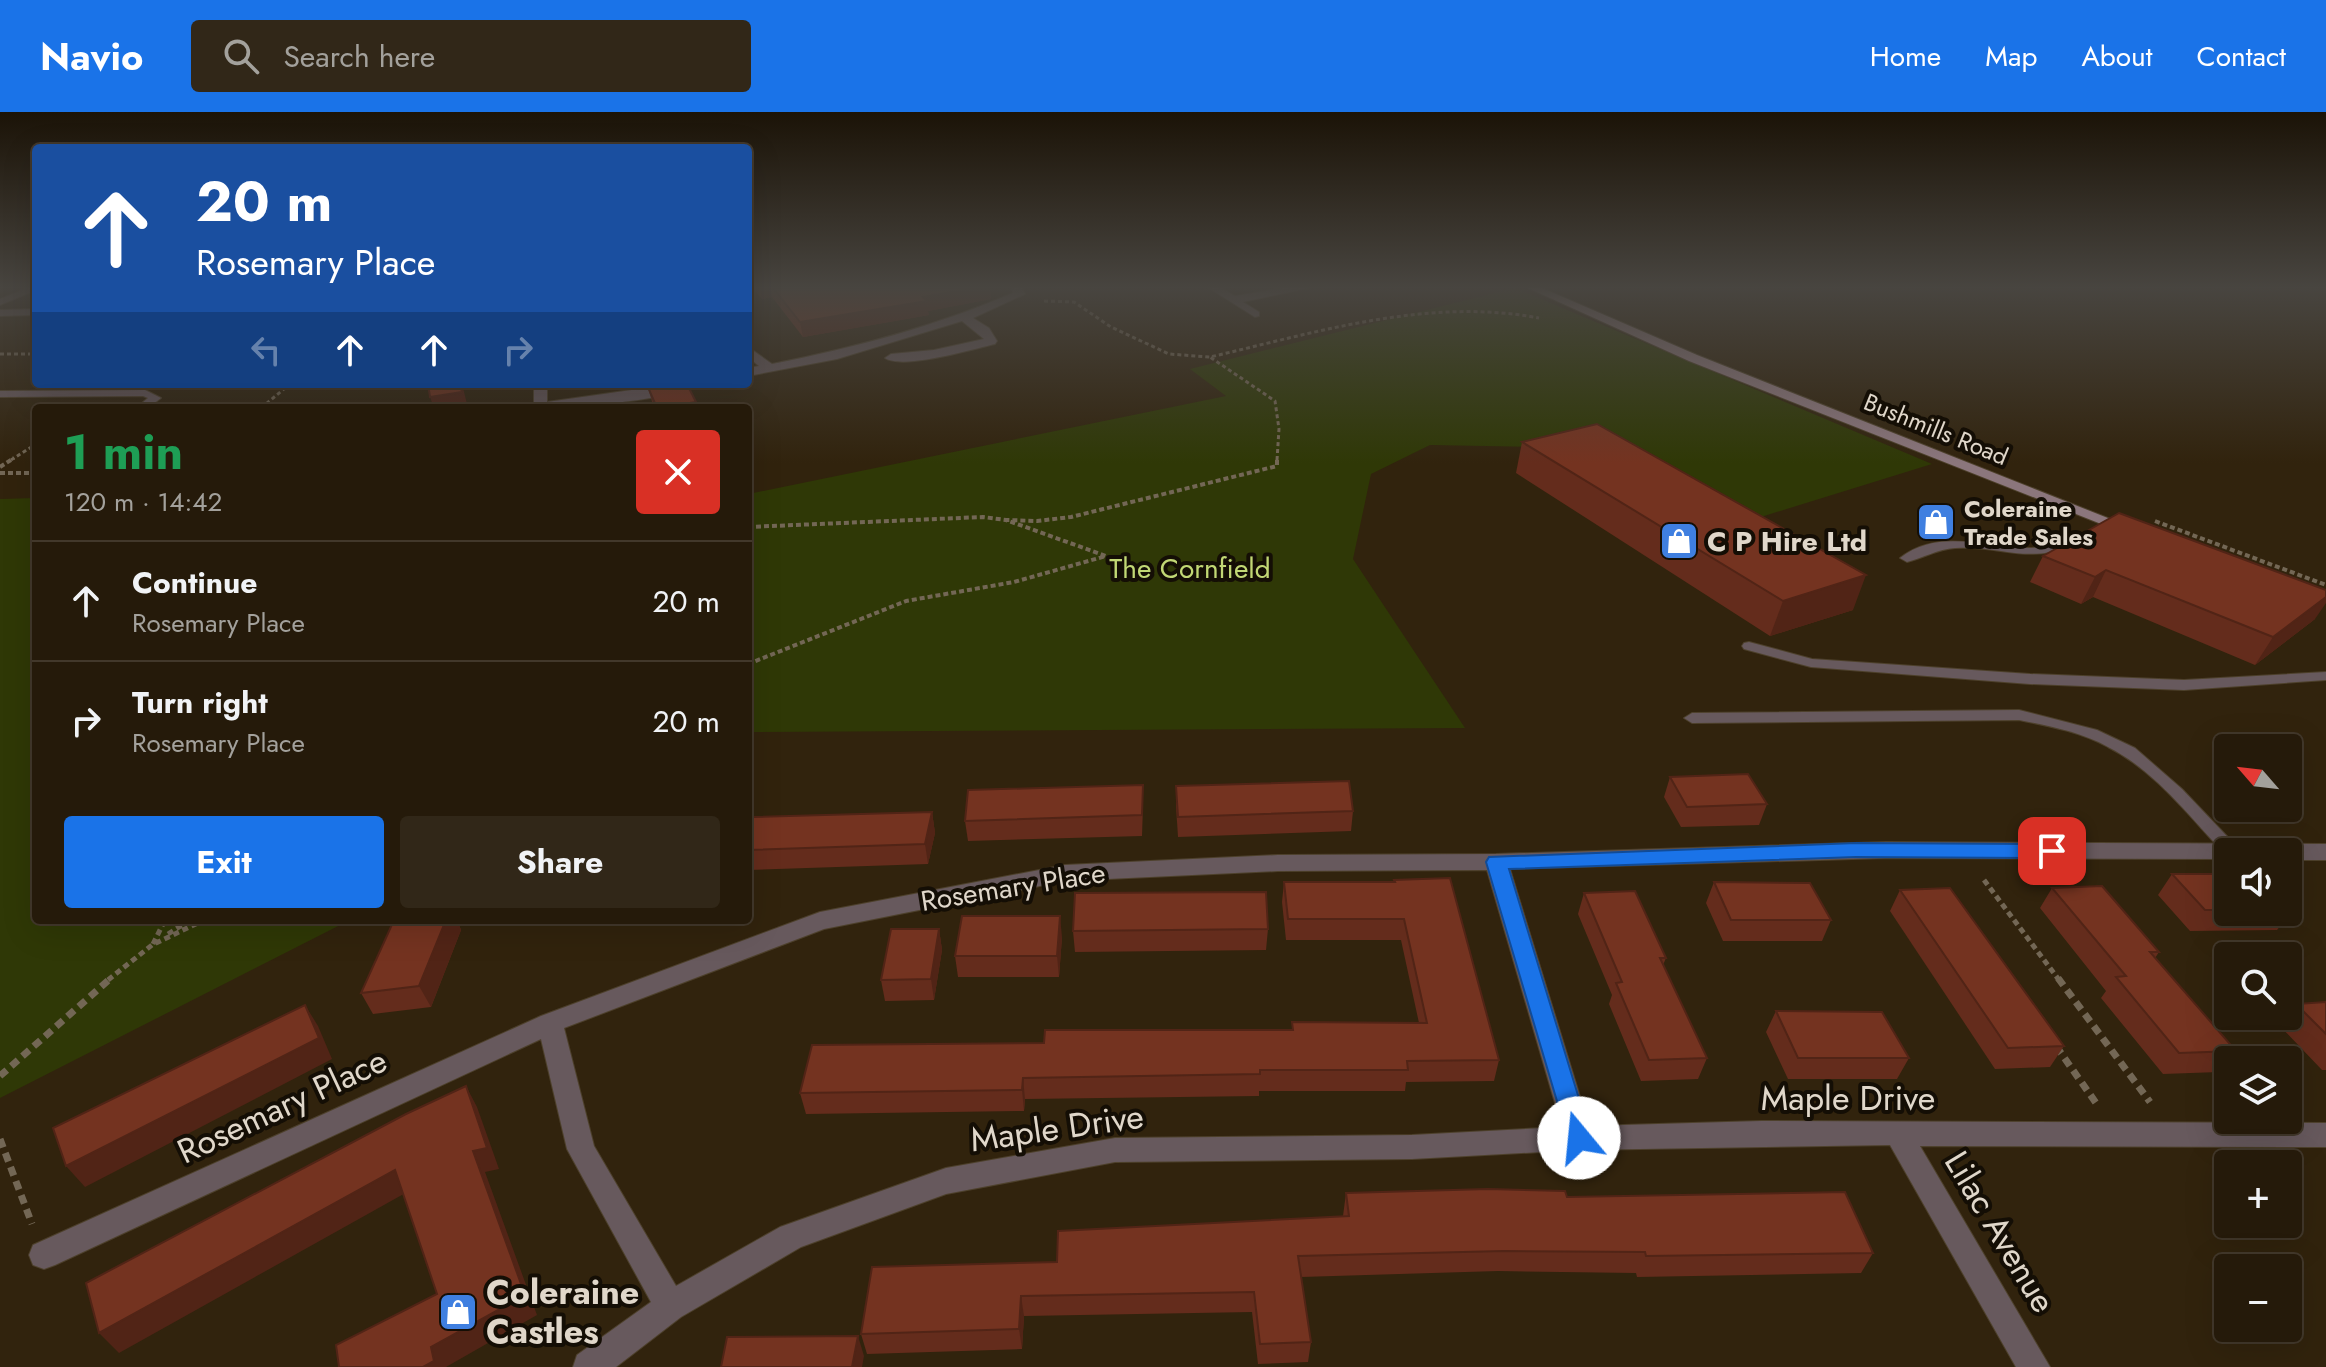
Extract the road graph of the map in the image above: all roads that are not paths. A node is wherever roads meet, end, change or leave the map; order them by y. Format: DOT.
graph roads {
  1 [pos="865,347"];
  2 [pos="967,347"];
  3 [pos="1667,347"];
  4 [pos="752,354"];
  5 [pos="891,358"];
  6 [pos="769,368"];
  7 [pos="752,371"];
  8 [pos="674,388"];
  9 [pos="0,394"];
  10 [pos="147,404"];
  11 [pos="565,404"];
  12 [pos="2115,524"];
  13 [pos="2144,535"];
  14 [pos="1907,558"];
  15 [pos="1749,646"];
  16 [pos="2326,676"];
  17 [pos="1692,718"];
  18 [pos="2219,838"];
  19 [pos="2214,852"];
  20 [pos="2302,852"];
  21 [pos="2326,852"];
  22 [pos="1496,862"];
  23 [pos="550,1023"];
  24 [pos="1899,1135"];
  25 [pos="2326,1135"];
  26 [pos="1579,1138"];
  27 [pos="44,1255"];
  28 [pos="670,1306"];
  29 [pos="589,1367"];
  30 [pos="2034,1367"];
  1 -- 6 [label="street"];
  2 -- 5 [label="street"];
  3 -- 12 [label="main road, Bushmills Road"];
  4 -- 6 [label="street"];
  6 -- 7 [label="street"];
  8 -- 11 [label="street"];
  9 -- 10 [label="lane"];
  12 -- 13 [label="main road, Bushmills Road"];
  12 -- 14 [label="lane"];
  15 -- 16 [label="lane"];
  17 -- 18 [label="lane"];
  19 -- 22 [label="street, Rosemary Place"];
  20 -- 21 [label="street"];
  22 -- 23 [label="street, Rosemary Place"];
  22 -- 26 [label="street"];
  23 -- 27 [label="street, Rosemary Place"];
  23 -- 28 [label="street"];
  24 -- 25 [label="street, Maple Drive"];
  24 -- 26 [label="street, Maple Drive"];
  24 -- 30 [label="street, Lilac Avenue"];
  26 -- 28 [label="street, Maple Drive"];
  28 -- 29 [label="street, Maple Drive"];
}
